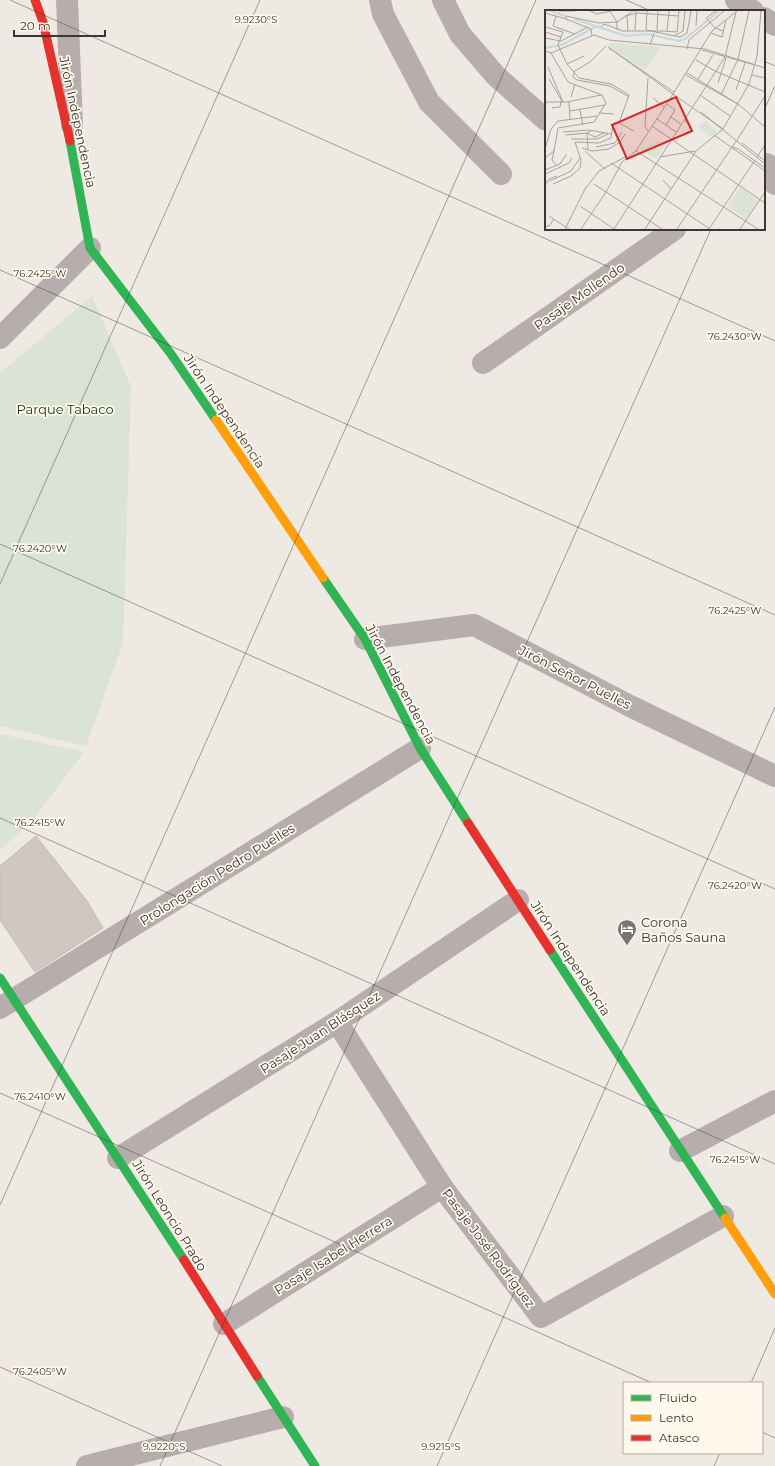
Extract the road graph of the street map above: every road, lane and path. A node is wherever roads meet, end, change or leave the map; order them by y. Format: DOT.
graph roads {
  1 [pos="35,0"];
  2 [pos="68,0"];
  3 [pos="380,0"];
  4 [pos="443,0"];
  5 [pos="736,0"];
  6 [pos="751,10"];
  7 [pos="765,19"];
  8 [pos="775,25"];
  9 [pos="545,119"];
  10 [pos="73,155"];
  11 [pos="769,161"];
  12 [pos="501,174"];
  13 [pos="775,184"];
  14 [pos="674,230"];
  15 [pos="90,248"];
  16 [pos="0,338"];
  17 [pos="483,363"];
  18 [pos="365,639"];
  19 [pos="420,748"];
  20 [pos="775,776"];
  21 [pos="518,900"];
  22 [pos="0,978"];
  23 [pos="7,1004"];
  24 [pos="337,1022"];
  25 [pos="775,1101"];
  26 [pos="680,1151"];
  27 [pos="118,1158"];
  28 [pos="442,1187"];
  29 [pos="723,1216"];
  30 [pos="775,1294"];
  31 [pos="224,1324"];
  32 [pos="282,1417"];
  33 [pos="87,1466"];
  34 [pos="315,1466"];
  1 -- 10 [label="street, Jirón Independencia"];
  2 -- 10 [label="street"];
  3 -- 12 [label="street"];
  4 -- 9 [label="street"];
  5 -- 6 [label="street"];
  7 -- 8 [label="street"];
  10 -- 15 [label="street, Jirón Independencia"];
  11 -- 13 [label="street"];
  14 -- 17 [label="street, Pasaje Mollendo"];
  15 -- 16 [label="street"];
  15 -- 18 [label="street, Jirón Independencia"];
  18 -- 19 [label="street, Jirón Independencia"];
  18 -- 20 [label="street, Jirón Señor Puelles"];
  19 -- 21 [label="street, Jirón Independencia"];
  19 -- 23 [label="street, Prolongación Pedro Puelles"];
  21 -- 24 [label="street, Pasaje Juan Blásquez"];
  21 -- 26 [label="street, Jirón Independencia"];
  22 -- 23 [label="street, Jirón Leoncio Prado"];
  23 -- 27 [label="street, Jirón Leoncio Prado"];
  24 -- 27 [label="street, Pasaje Juan Blásquez"];
  24 -- 28 [label="street, Pasaje José Rodríguez"];
  25 -- 26 [label="street"];
  26 -- 29 [label="street, Jirón Independencia"];
  27 -- 31 [label="street, Jirón Leoncio Prado"];
  28 -- 29 [label="street, Pasaje José Rodríguez"];
  28 -- 31 [label="street, Pasaje Isabel Herrera"];
  29 -- 30 [label="street, Jirón Independencia"];
  31 -- 32 [label="street, Jirón Leoncio Prado"];
  32 -- 33 [label="street"];
  32 -- 34 [label="street, Jirón Leoncio Prado"];
}
